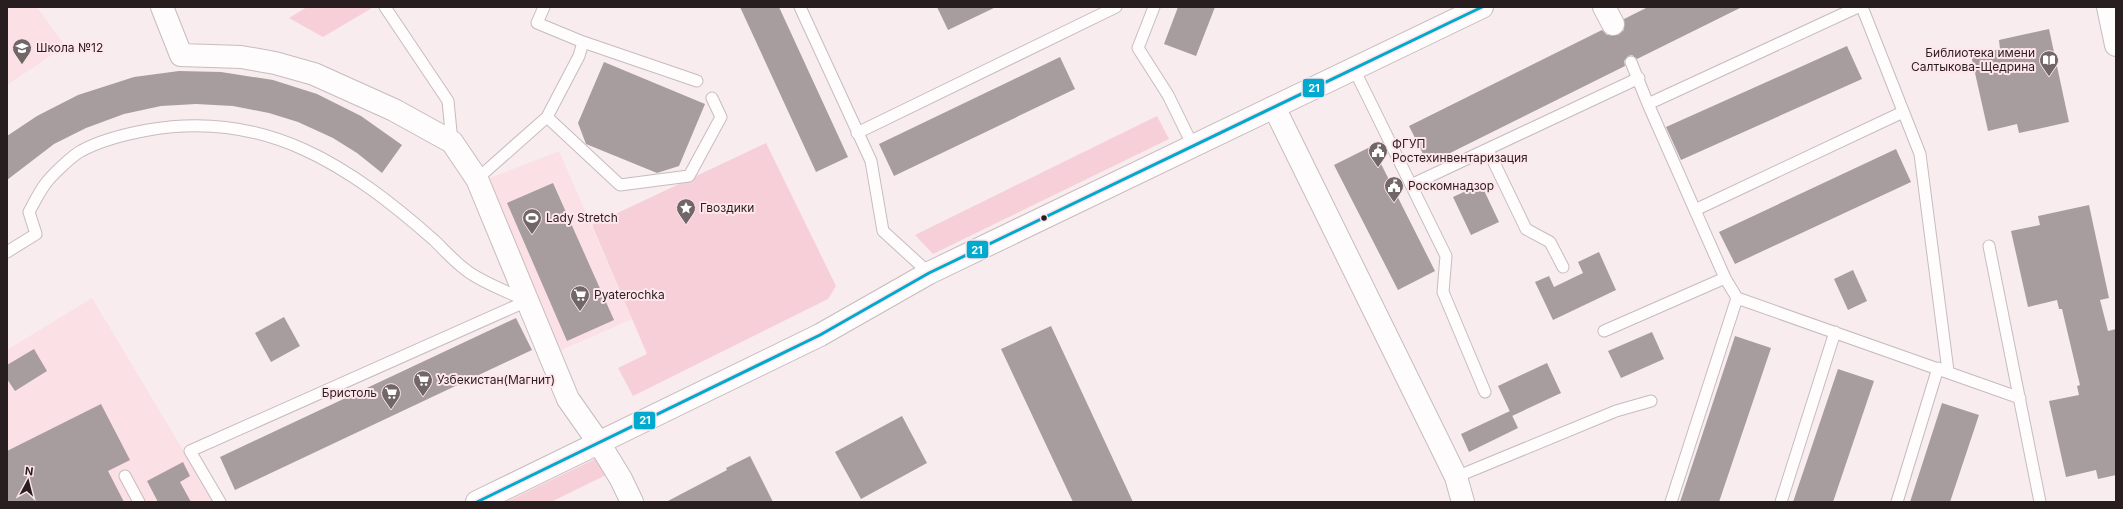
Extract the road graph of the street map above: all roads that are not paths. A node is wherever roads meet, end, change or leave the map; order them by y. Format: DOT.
graph roads {
  1 [pos="162,7"];
  2 [pos="385,7"];
  3 [pos="544,7"];
  4 [pos="800,7"];
  5 [pos="1116,7"];
  6 [pos="1154,7"];
  7 [pos="1482,7"];
  8 [pos="1858,7"];
  9 [pos="1862,7"];
  10 [pos="2108,7"];
  11 [pos="583,42"];
  12 [pos="2116,45"];
  13 [pos="1631,62"];
  14 [pos="1354,69"];
  15 [pos="1639,78"];
  16 [pos="697,82"];
  17 [pos="712,98"];
  18 [pos="1648,104"];
  19 [pos="1274,107"];
  20 [pos="1903,112"];
  21 [pos="547,117"];
  22 [pos="857,133"];
  23 [pos="452,142"];
  24 [pos="1193,146"];
  25 [pos="1488,150"];
  26 [pos="477,179"];
  27 [pos="1411,186"];
  28 [pos="1695,210"];
  29 [pos="1989,246"];
  30 [pos="7,252"];
  31 [pos="1563,267"];
  32 [pos="929,273"];
  33 [pos="1725,278"];
  34 [pos="1738,298"];
  35 [pos="527,301"];
  36 [pos="1604,330"];
  37 [pos="1836,332"];
  38 [pos="1943,370"];
  39 [pos="1485,392"];
  40 [pos="2020,398"];
  41 [pos="1651,401"];
  42 [pos="599,443"];
  43 [pos="125,476"];
  44 [pos="1456,477"];
  45 [pos="139,502"];
  46 [pos="220,502"];
  47 [pos="477,502"];
  48 [pos="632,502"];
  49 [pos="1463,502"];
  50 [pos="1671,502"];
  51 [pos="1781,502"];
  52 [pos="1897,502"];
  53 [pos="2040,502"];
  1 -- 23 [label="street"];
  2 -- 23 [label="lane"];
  3 -- 11 [label="lane"];
  4 -- 22 [label="lane"];
  5 -- 22 [label="lane"];
  6 -- 24 [label="lane"];
  7 -- 14 [label="street"];
  8 -- 18 [label="lane"];
  9 -- 20 [label="lane"];
  10 -- 12 [label="street"];
  11 -- 16 [label="lane"];
  11 -- 21 [label="lane"];
  13 -- 15 [label="lane"];
  14 -- 19 [label="street"];
  14 -- 27 [label="lane"];
  15 -- 18 [label="lane"];
  15 -- 25 [label="lane"];
  17 -- 21 [label="lane"];
  18 -- 28 [label="lane"];
  19 -- 24 [label="street"];
  19 -- 44 [label="street"];
  20 -- 28 [label="lane"];
  20 -- 38 [label="lane"];
  21 -- 26 [label="lane"];
  22 -- 32 [label="lane"];
  23 -- 26 [label="street"];
  24 -- 32 [label="street"];
  25 -- 27 [label="lane"];
  25 -- 31 [label="lane"];
  26 -- 35 [label="street"];
  27 -- 39 [label="lane"];
  28 -- 33 [label="lane"];
  29 -- 40 [label="lane"];
  30 -- 35 [label="lane"];
  32 -- 42 [label="street"];
  33 -- 34 [label="lane"];
  33 -- 36 [label="lane"];
  34 -- 37 [label="lane"];
  34 -- 50 [label="lane"];
  35 -- 42 [label="street"];
  35 -- 46 [label="lane"];
  37 -- 38 [label="lane"];
  37 -- 51 [label="lane"];
  38 -- 40 [label="lane"];
  38 -- 52 [label="lane"];
  40 -- 53 [label="lane"];
  41 -- 44 [label="lane"];
  42 -- 47 [label="street"];
  42 -- 48 [label="street"];
  43 -- 45 [label="lane"];
  44 -- 49 [label="street"];
}
